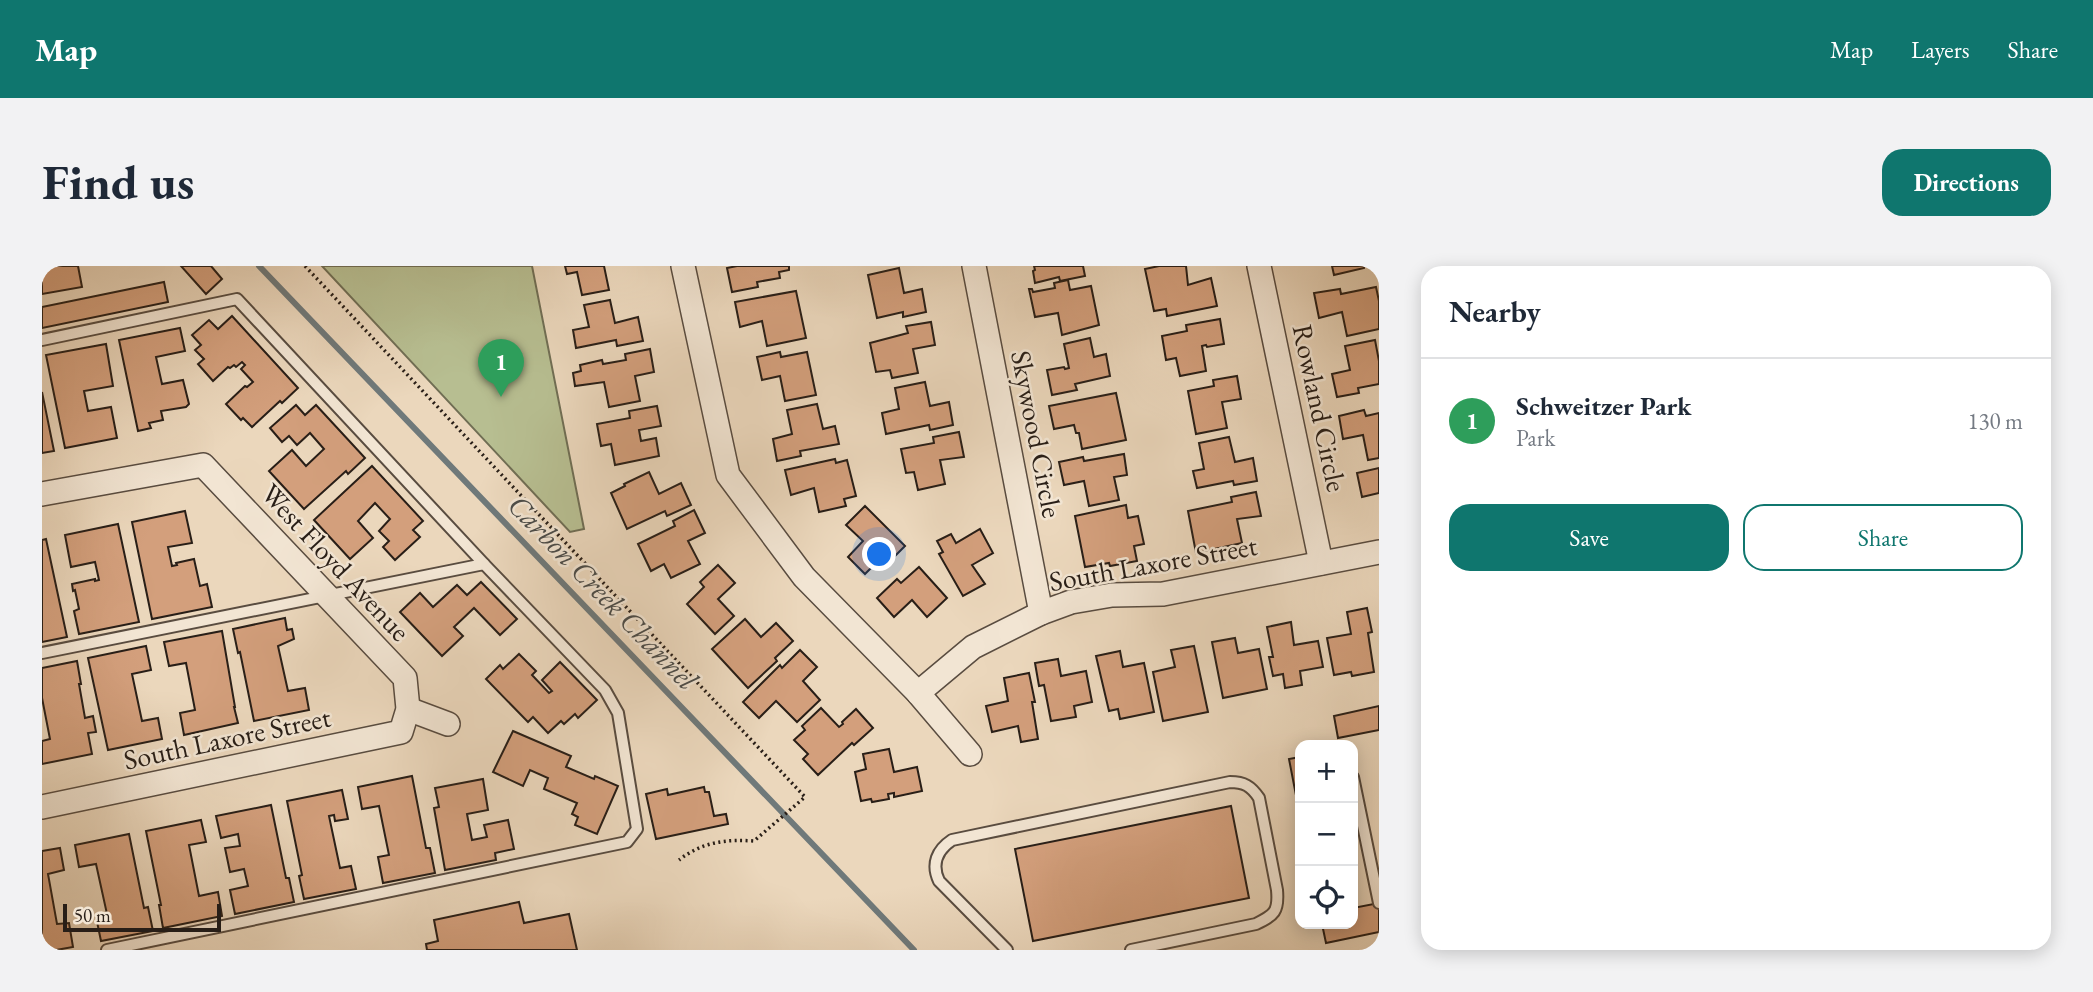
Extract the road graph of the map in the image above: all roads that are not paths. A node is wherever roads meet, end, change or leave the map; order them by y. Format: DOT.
graph roads {
  1 [pos="683,266"];
  2 [pos="974,266"];
  3 [pos="1259,266"];
  4 [pos="42,340"];
  5 [pos="42,494"];
  6 [pos="1379,552"];
  7 [pos="1321,563"];
  8 [pos="484,564"];
  9 [pos="327,595"];
  10 [pos="1041,612"];
  11 [pos="42,653"];
  12 [pos="918,692"];
  13 [pos="408,709"];
  14 [pos="447,724"];
  15 [pos="970,754"];
  16 [pos="1358,801"];
  17 [pos="42,807"];
  18 [pos="1379,903"];
  19 [pos="107,950"];
  20 [pos="1007,950"];
  21 [pos="1131,950"];
  1 -- 12 [label="street"];
  2 -- 10 [label="street, Skywood Circle"];
  3 -- 7 [label="street, Rowland Circle"];
  4 -- 8 [label="lane"];
  5 -- 9 [label="street, West Floyd Avenue"];
  6 -- 7 [label="street, South Laxore Street"];
  7 -- 10 [label="street, South Laxore Street"];
  8 -- 9 [label="lane"];
  8 -- 19 [label="lane"];
  9 -- 11 [label="lane"];
  9 -- 13 [label="street, West Floyd Avenue"];
  10 -- 12 [label="street, South Laxore Street"];
  12 -- 15 [label="street"];
  13 -- 14 [label="street"];
  13 -- 17 [label="street, South Laxore Street"];
  16 -- 18 [label="lane"];
  20 -- 21 [label="lane"];
}
